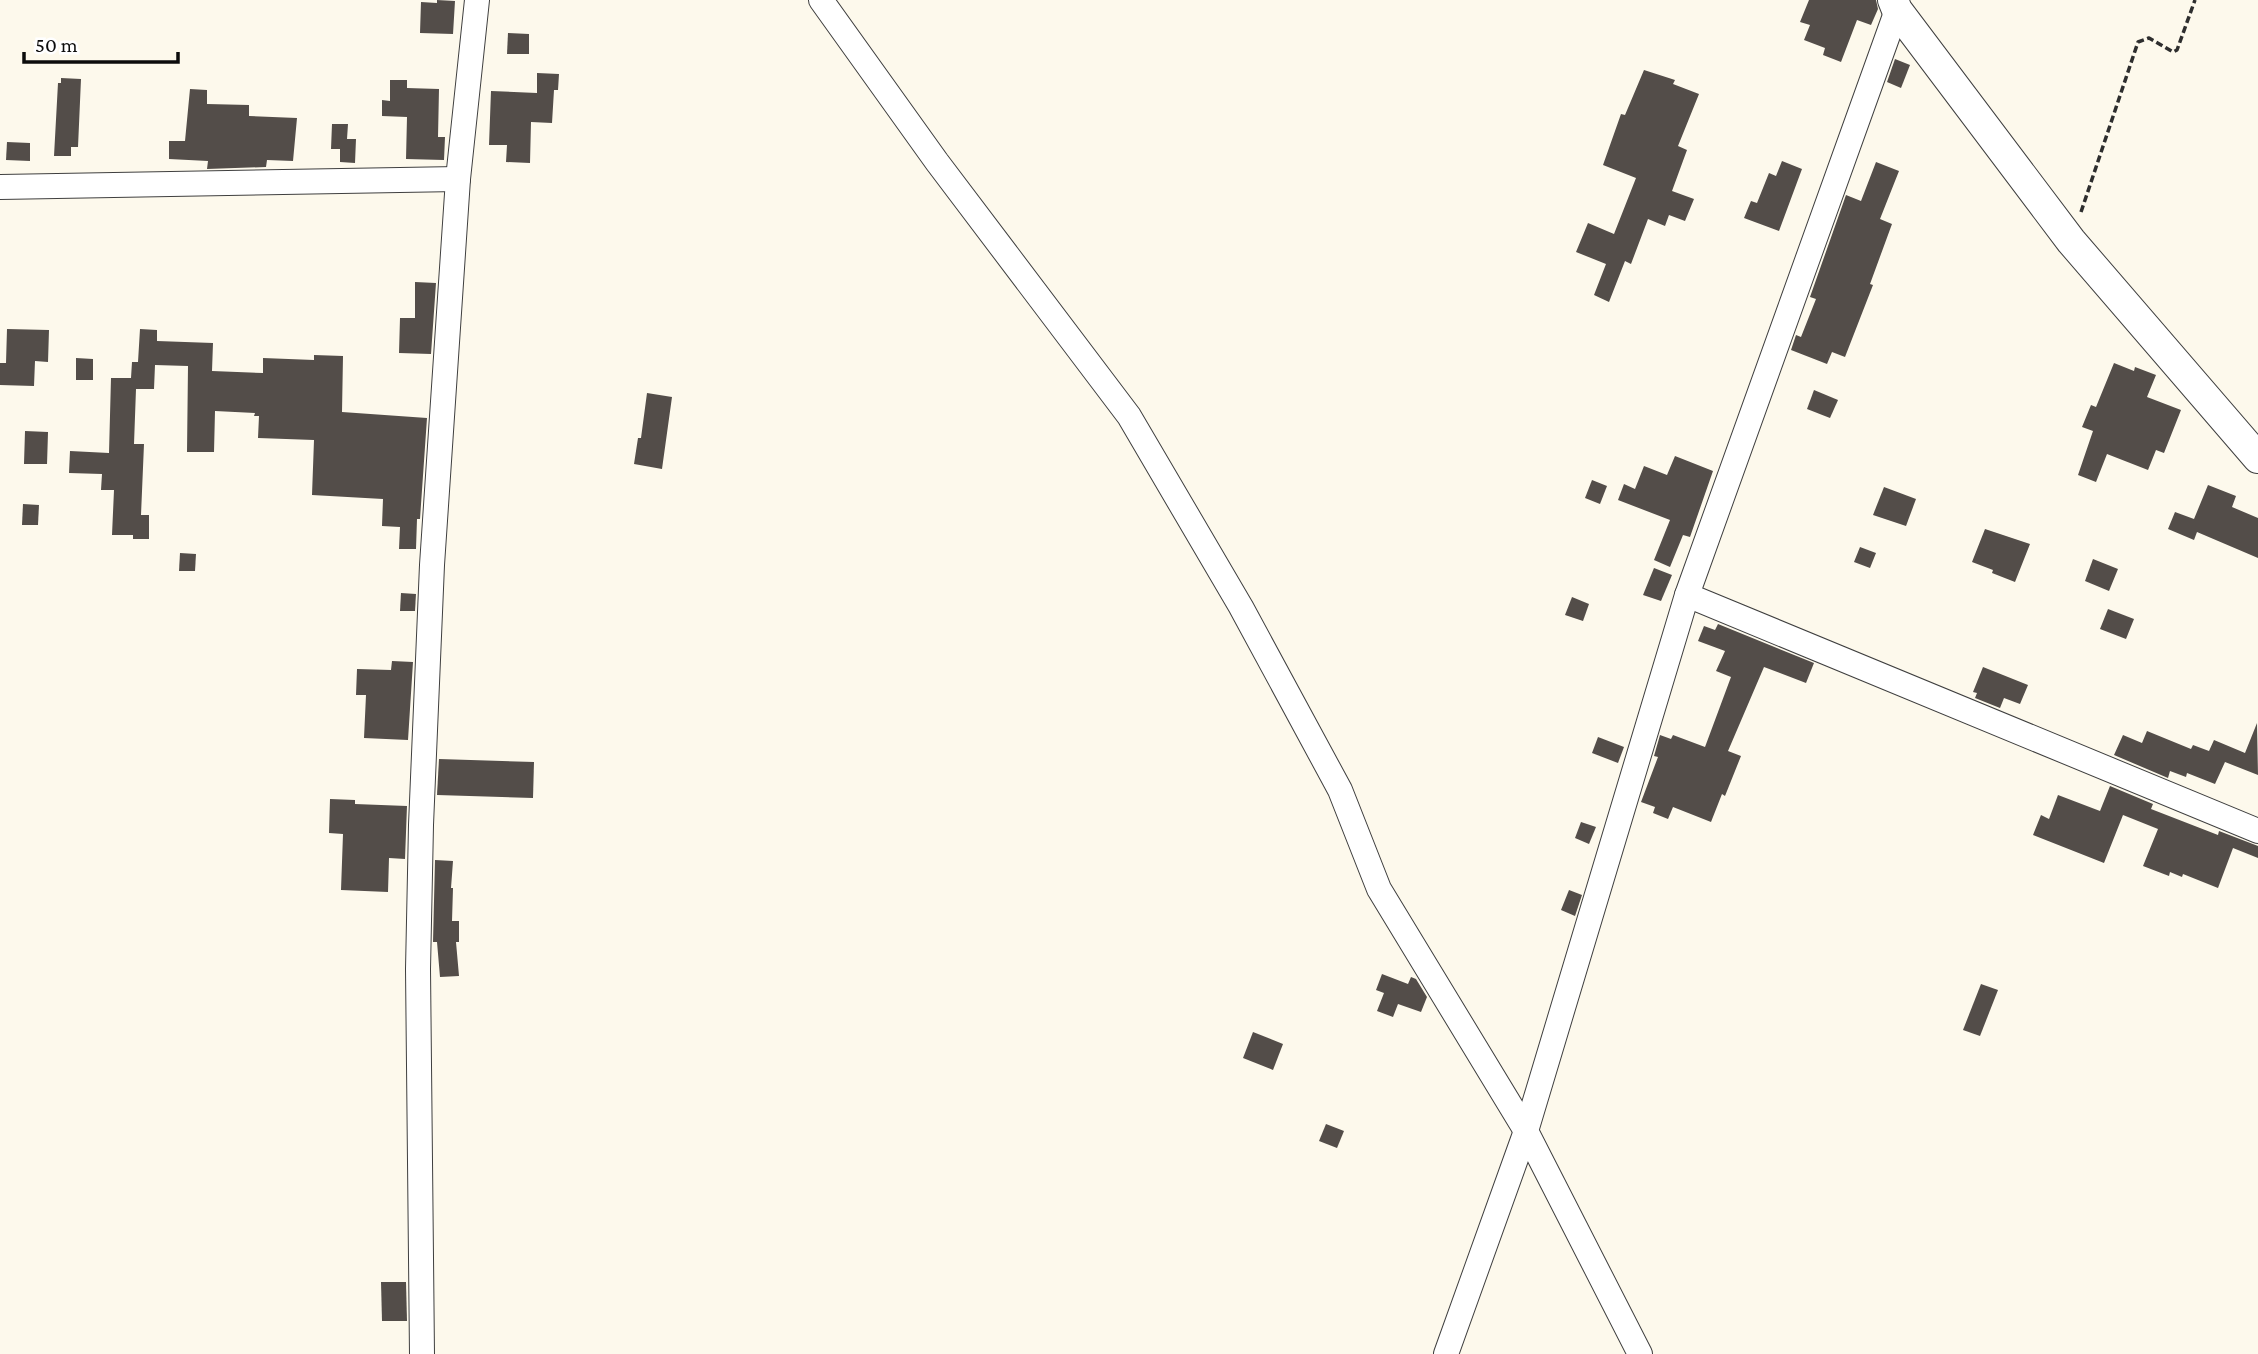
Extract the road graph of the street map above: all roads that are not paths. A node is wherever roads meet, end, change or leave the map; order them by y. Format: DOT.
graph roads {
  1 [pos="477,0"];
  2 [pos="821,0"];
  3 [pos="1895,5"];
  4 [pos="458,179"];
  5 [pos="0,187"];
  6 [pos="2258,458"];
  7 [pos="1688,595"];
  8 [pos="2258,831"];
  9 [pos="1526,1131"];
  10 [pos="422,1354"];
  11 [pos="1446,1354"];
  12 [pos="1640,1354"];
  1 -- 4 [label="street"];
  2 -- 9 [label="street"];
  3 -- 6 [label="street"];
  3 -- 7 [label="street"];
  4 -- 5 [label="street"];
  4 -- 10 [label="street"];
  7 -- 8 [label="street"];
  7 -- 9 [label="street"];
  9 -- 11 [label="street"];
  9 -- 12 [label="street"];
}
